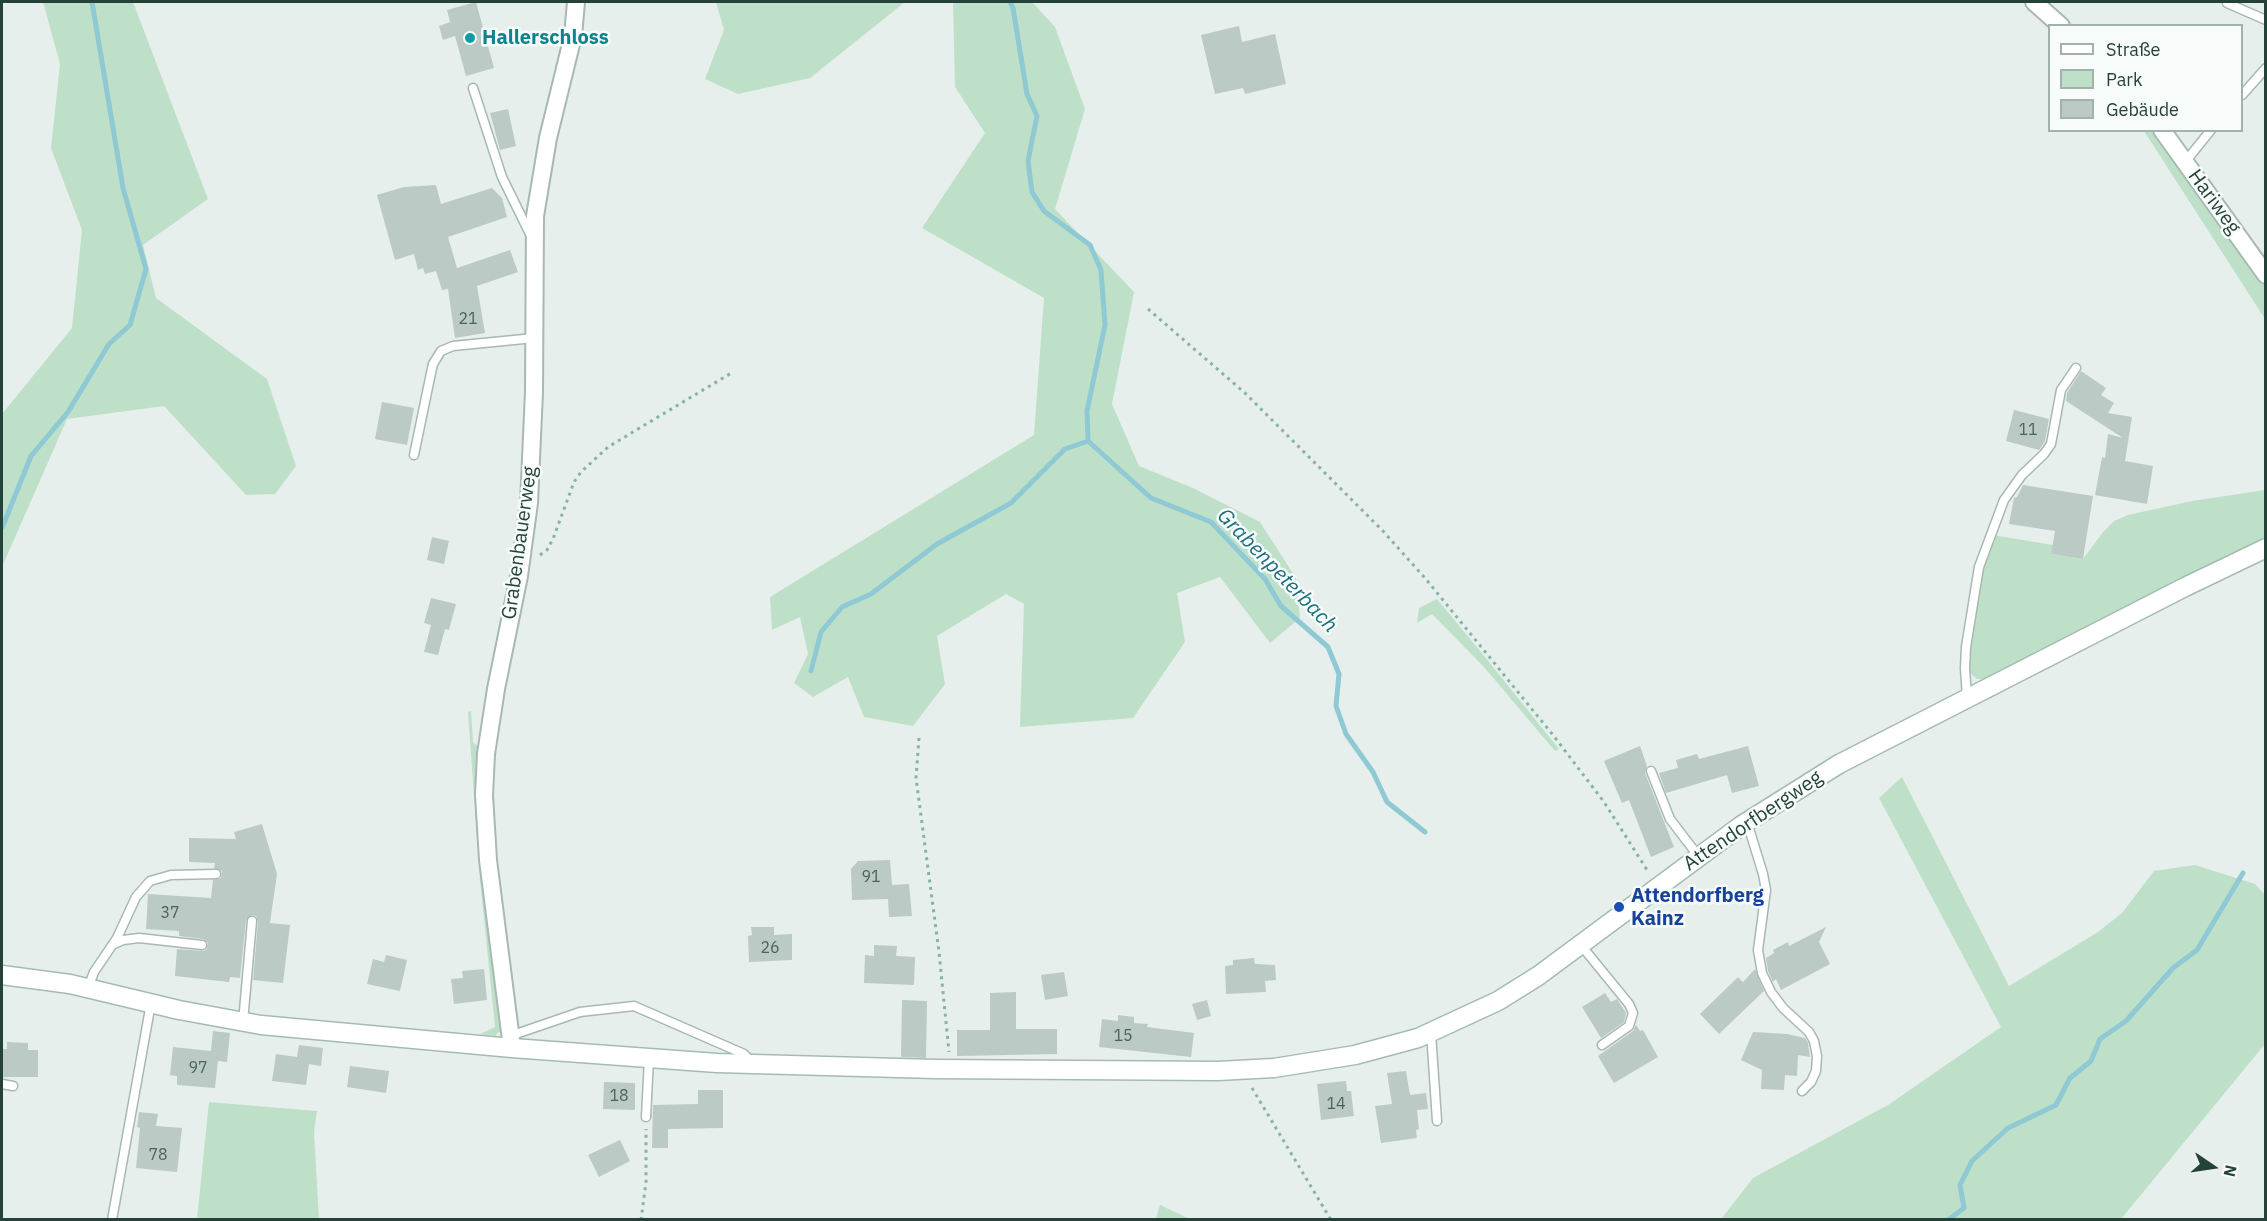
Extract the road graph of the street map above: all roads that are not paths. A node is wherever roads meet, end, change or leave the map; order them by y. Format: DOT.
graph roads {
  1 [pos="576,2"];
  2 [pos="2034,2"];
  3 [pos="2227,3"];
  4 [pos="2265,20"];
  5 [pos="2059,24"];
  6 [pos="2265,68"];
  7 [pos="473,88"];
  8 [pos="2243,93"];
  9 [pos="2163,132"];
  10 [pos="2209,132"];
  11 [pos="2185,162"];
  12 [pos="534,242"];
  13 [pos="2265,274"];
  14 [pos="534,338"];
  15 [pos="2076,368"];
  16 [pos="414,455"];
  17 [pos="2265,548"];
  18 [pos="1967,698"];
  19 [pos="1651,771"];
  20 [pos="1747,822"];
  21 [pos="1699,857"];
  22 [pos="216,874"];
  23 [pos="252,921"];
  24 [pos="113,944"];
  25 [pos="1580,944"];
  26 [pos="202,945"];
  27 [pos="2,975"];
  28 [pos="88,988"];
  29 [pos="151,1003"];
  30 [pos="243,1022"];
  31 [pos="1431,1034"];
  32 [pos="511,1042"];
  33 [pos="1602,1045"];
  34 [pos="649,1059"];
  35 [pos="752,1064"];
  36 [pos="2,1084"];
  37 [pos="13,1086"];
  38 [pos="1803,1091"];
  39 [pos="646,1117"];
  40 [pos="1437,1121"];
  41 [pos="112,1220"];
  1 -- 12 [label="street, Grabenbauerweg"];
  2 -- 5 [label="street"];
  3 -- 4 [label="lane"];
  6 -- 8 [label="lane"];
  7 -- 12 [label="lane"];
  9 -- 11 [label="street, Hariweg"];
  10 -- 11 [label="lane"];
  11 -- 13 [label="street, Hariweg"];
  12 -- 14 [label="street, Grabenbauerweg"];
  14 -- 16 [label="lane"];
  14 -- 32 [label="street, Grabenbauerweg"];
  15 -- 18 [label="lane"];
  17 -- 18 [label="street, Attendorfbergweg"];
  18 -- 20 [label="street, Attendorfbergweg"];
  19 -- 21 [label="lane"];
  20 -- 21 [label="street, Attendorfbergweg"];
  20 -- 38 [label="lane"];
  21 -- 25 [label="street, Attendorfbergweg"];
  22 -- 24 [label="lane"];
  23 -- 30 [label="lane"];
  24 -- 26 [label="lane"];
  24 -- 28 [label="lane"];
  25 -- 31 [label="street, Attendorfbergweg"];
  25 -- 33 [label="lane"];
  27 -- 28 [label="street, Attendorfbergweg"];
  28 -- 29 [label="street, Attendorfbergweg"];
  29 -- 30 [label="street, Attendorfbergweg"];
  29 -- 41 [label="lane"];
  30 -- 32 [label="street, Attendorfbergweg"];
  31 -- 35 [label="street, Attendorfbergweg"];
  31 -- 40 [label="lane"];
  32 -- 34 [label="street, Attendorfbergweg"];
  32 -- 35 [label="lane"];
  34 -- 35 [label="street, Attendorfbergweg"];
  34 -- 39 [label="lane"];
  36 -- 37 [label="lane"];
}
